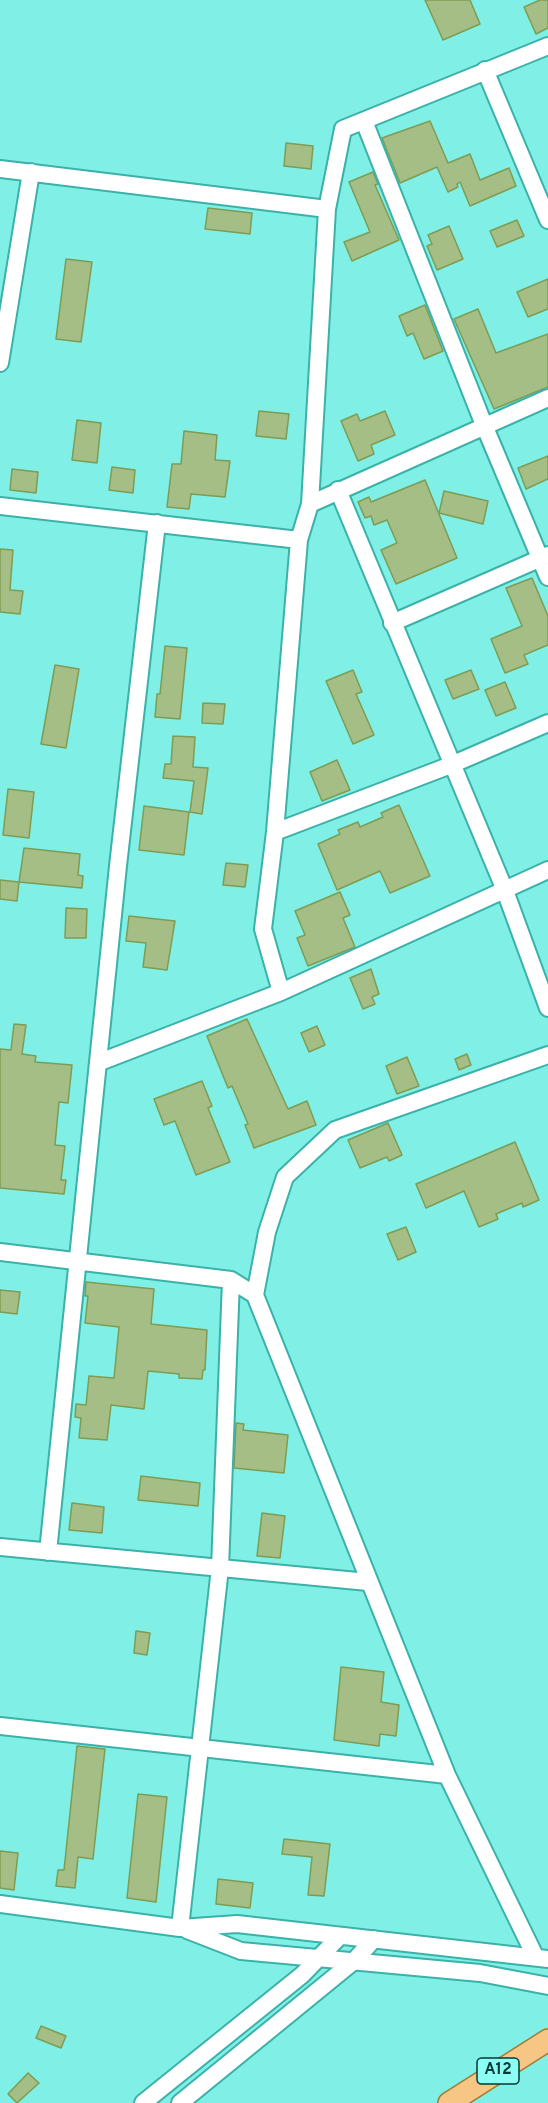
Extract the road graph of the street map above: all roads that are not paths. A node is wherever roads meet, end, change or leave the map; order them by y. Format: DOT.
graph roads {
  1 [pos="548,46"];
  2 [pos="485,70"];
  3 [pos="364,121"];
  4 [pos="0,169"];
  5 [pos="31,172"];
  6 [pos="327,209"];
  7 [pos="548,220"];
  8 [pos="0,363"];
  9 [pos="548,398"];
  10 [pos="484,425"];
  11 [pos="338,490"];
  12 [pos="310,504"];
  13 [pos="0,506"];
  14 [pos="157,523"];
  15 [pos="299,540"];
  16 [pos="544,557"];
  17 [pos="548,577"];
  18 [pos="392,623"];
  19 [pos="548,723"];
  20 [pos="451,765"];
  21 [pos="275,832"];
  22 [pos="548,870"];
  23 [pos="504,888"];
  24 [pos="281,992"];
  25 [pos="548,1008"];
  26 [pos="548,1055"];
  27 [pos="100,1062"];
  28 [pos="0,1252"];
  29 [pos="78,1263"];
  30 [pos="231,1280"];
  31 [pos="255,1295"];
  32 [pos="0,1547"];
  33 [pos="48,1552"];
  34 [pos="220,1568"];
  35 [pos="368,1582"];
  36 [pos="0,1726"];
  37 [pos="201,1747"];
  38 [pos="447,1775"];
  39 [pos="0,1904"];
  40 [pos="180,1928"];
  41 [pos="340,1935"];
  42 [pos="374,1939"];
  43 [pos="542,1957"];
  44 [pos="320,1959"];
  45 [pos="354,1961"];
  46 [pos="548,1986"];
  47 [pos="548,2040"];
  48 [pos="206,2053"];
  49 [pos="220,2072"];
  50 [pos="143,2103"];
  51 [pos="180,2103"];
  52 [pos="449,2103"];
  1 -- 2 [label="street"];
  2 -- 3 [label="street"];
  2 -- 7 [label="street"];
  3 -- 6 [label="street"];
  3 -- 10 [label="street"];
  4 -- 5 [label="street"];
  5 -- 6 [label="street"];
  5 -- 8 [label="street"];
  6 -- 12 [label="street"];
  9 -- 10 [label="street"];
  10 -- 11 [label="street"];
  10 -- 16 [label="street"];
  11 -- 12 [label="street"];
  11 -- 18 [label="street"];
  12 -- 15 [label="street"];
  13 -- 14 [label="street"];
  14 -- 15 [label="street"];
  14 -- 27 [label="street"];
  15 -- 21 [label="street"];
  16 -- 17 [label="street"];
  16 -- 18 [label="street"];
  18 -- 20 [label="street"];
  19 -- 20 [label="street"];
  20 -- 21 [label="street"];
  20 -- 23 [label="street"];
  21 -- 24 [label="street"];
  22 -- 23 [label="street"];
  23 -- 24 [label="street"];
  23 -- 25 [label="street"];
  24 -- 27 [label="street"];
  26 -- 31 [label="street"];
  27 -- 29 [label="street"];
  28 -- 29 [label="street"];
  29 -- 30 [label="street"];
  29 -- 33 [label="street"];
  30 -- 31 [label="street"];
  30 -- 34 [label="street"];
  31 -- 35 [label="street"];
  32 -- 33 [label="street"];
  33 -- 34 [label="street"];
  34 -- 35 [label="street"];
  34 -- 37 [label="street"];
  35 -- 38 [label="street"];
  36 -- 37 [label="street"];
  37 -- 38 [label="street"];
  37 -- 40 [label="street"];
  38 -- 43 [label="street"];
  39 -- 40 [label="street"];
  40 -- 41 [label="street"];
  40 -- 44 [label="street"];
  41 -- 42 [label="street"];
  41 -- 44 [label="street"];
  42 -- 43 [label="street"];
  42 -- 45 [label="street"];
  44 -- 45 [label="street"];
  44 -- 48 [label="street"];
  45 -- 46 [label="street"];
  45 -- 49 [label="street"];
  47 -- 52 [label="main road, A12"];
  48 -- 49 [label="street"];
  48 -- 50 [label="street"];
  49 -- 51 [label="street"];
}
